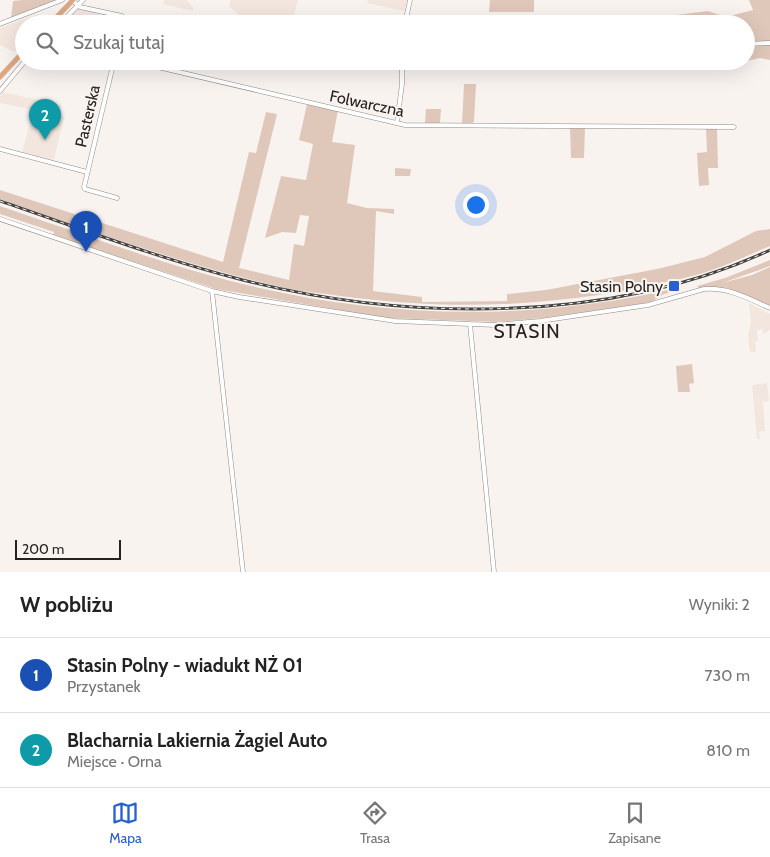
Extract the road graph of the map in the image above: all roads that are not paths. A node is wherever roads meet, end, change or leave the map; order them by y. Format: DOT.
graph roads {
  1 [pos="62,0"];
  2 [pos="73,0"];
  3 [pos="82,0"];
  4 [pos="410,0"];
  5 [pos="77,6"];
  6 [pos="23,15"];
  7 [pos="59,15"];
  8 [pos="68,15"];
  9 [pos="118,15"];
  10 [pos="407,15"];
  11 [pos="15,18"];
  12 [pos="0,24"];
  13 [pos="770,43"];
  14 [pos="755,44"];
  15 [pos="15,61"];
  16 [pos="18,70"];
  17 [pos="112,70"];
  18 [pos="170,70"];
  19 [pos="402,70"];
  20 [pos="0,77"];
  21 [pos="0,92"];
  22 [pos="397,123"];
  23 [pos="734,126"];
  24 [pos="0,149"];
  25 [pos="87,172"];
  26 [pos="118,198"];
  27 [pos="0,219"];
  28 [pos="212,291"];
  29 [pos="770,308"];
  30 [pos="470,324"];
  31 [pos="243,572"];
  32 [pos="494,572"];
  1 -- 6 [label="street"];
  2 -- 5 [label="street"];
  2 -- 7 [label="main road"];
  3 -- 5 [label="street"];
  4 -- 10 [label="street"];
  5 -- 8 [label="street"];
  5 -- 9 [label="street"];
  11 -- 12 [label="street"];
  13 -- 14 [label="street"];
  15 -- 20 [label="main road"];
  16 -- 21 [label="street"];
  17 -- 25 [label="street, Pasterska"];
  18 -- 22 [label="street, Folwarczna"];
  19 -- 22 [label="street"];
  22 -- 23 [label="street, Folwarczna"];
  24 -- 25 [label="street"];
  25 -- 26 [label="street, Pasterska"];
  27 -- 28 [label="street"];
  28 -- 30 [label="street"];
  28 -- 31 [label="street"];
  29 -- 30 [label="street"];
  30 -- 32 [label="street"];
}
